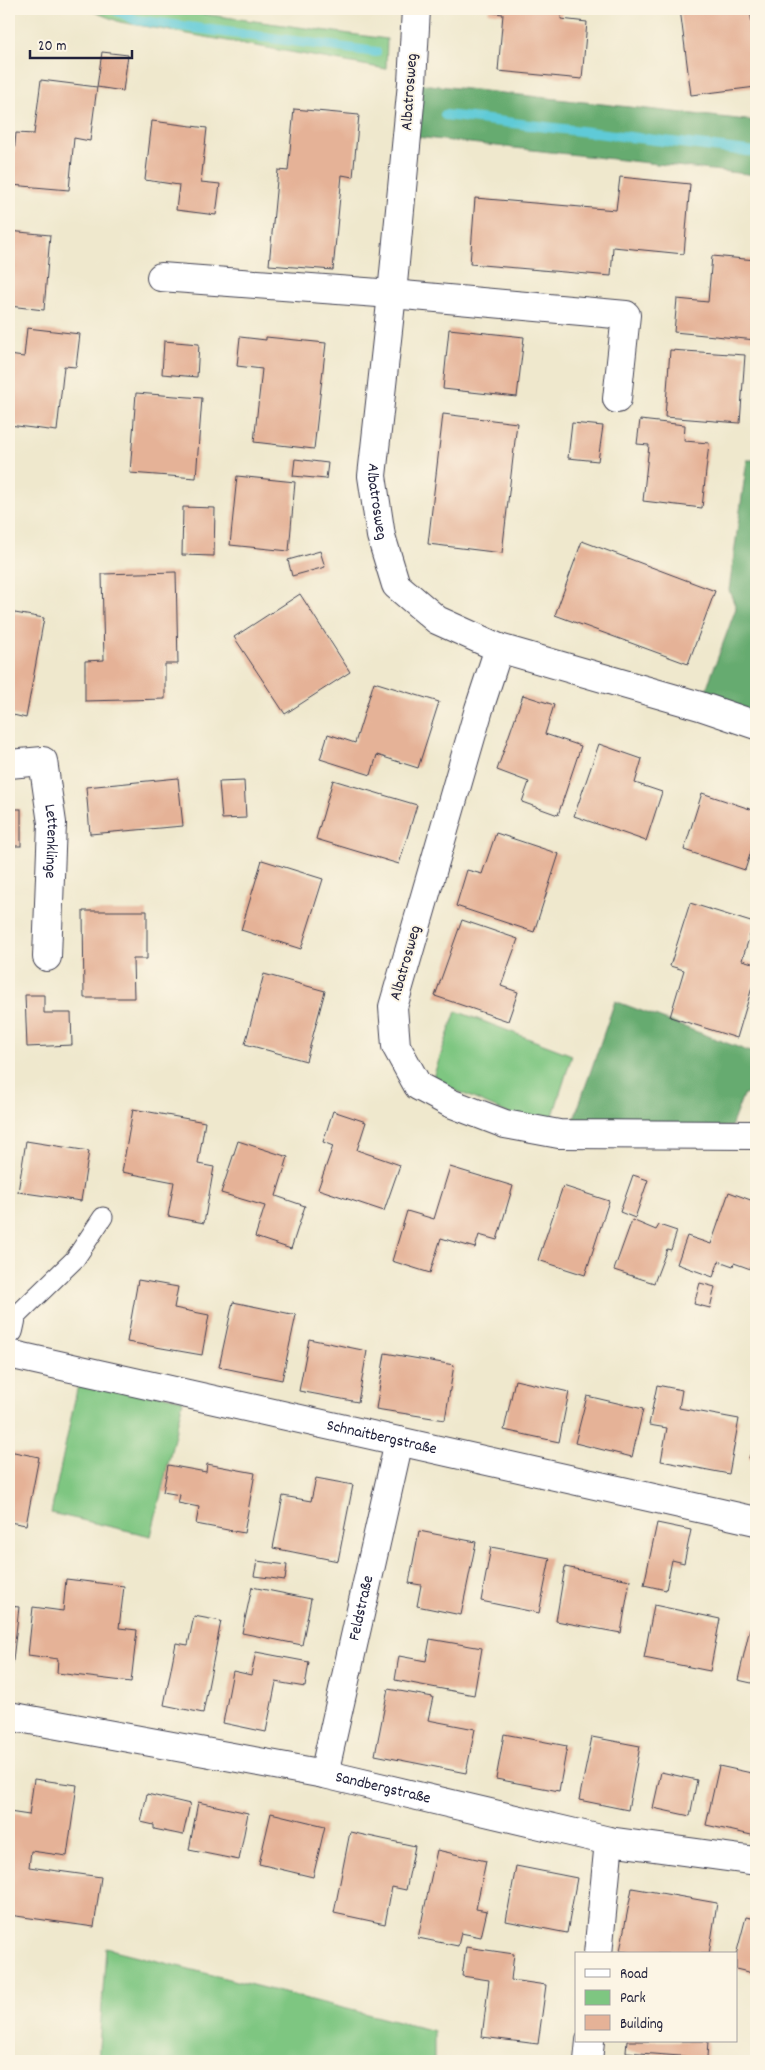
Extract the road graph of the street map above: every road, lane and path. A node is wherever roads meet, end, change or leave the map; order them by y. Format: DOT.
graph roads {
  1 [pos="416,9"];
  2 [pos="161,277"];
  3 [pos="392,294"];
  4 [pos="617,399"];
  5 [pos="499,648"];
  6 [pos="756,725"];
  7 [pos="9,764"];
  8 [pos="47,956"];
  9 [pos="756,1135"];
  10 [pos="103,1217"];
  11 [pos="10,1326"];
  12 [pos="9,1354"];
  13 [pos="399,1441"];
  14 [pos="756,1521"];
  15 [pos="9,1716"];
  16 [pos="324,1774"];
  17 [pos="610,1841"];
  18 [pos="756,1861"];
  19 [pos="598,1952"];
  20 [pos="590,2042"];
  21 [pos="588,2061"];
  1 -- 3 [label="street, Albatrosweg"];
  2 -- 3 [label="street"];
  3 -- 4 [label="street"];
  3 -- 5 [label="street, Albatrosweg"];
  5 -- 6 [label="street, Albatrosweg"];
  5 -- 9 [label="street, Albatrosweg"];
  7 -- 8 [label="street, Lettenklinge"];
  10 -- 11 [label="lane"];
  12 -- 13 [label="street, Schnaitbergstraße"];
  13 -- 14 [label="street, Schnaitbergstraße"];
  13 -- 16 [label="street, Feldstraße"];
  15 -- 16 [label="street, Sandbergstraße"];
  16 -- 17 [label="street, Sandbergstraße"];
  17 -- 18 [label="street, Sandbergstraße"];
  17 -- 19 [label="street"];
  20 -- 21 [label="street"];
}
